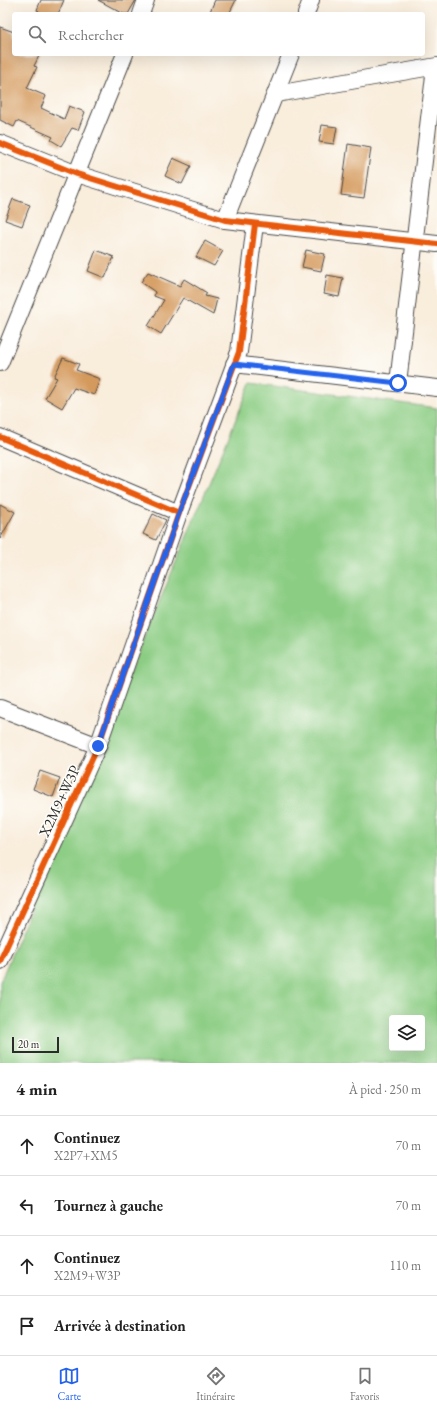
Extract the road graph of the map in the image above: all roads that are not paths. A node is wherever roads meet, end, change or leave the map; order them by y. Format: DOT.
graph roads {
  1 [pos="146,0"];
  2 [pos="311,0"];
  3 [pos="142,12"];
  4 [pos="307,12"];
  5 [pos="124,56"];
  6 [pos="290,56"];
  7 [pos="436,66"];
  8 [pos="276,94"];
  9 [pos="0,143"];
  10 [pos="76,174"];
  11 [pos="225,220"];
  12 [pos="255,224"];
  13 [pos="414,242"];
  14 [pos="437,244"];
  15 [pos="0,363"];
  16 [pos="234,364"];
  17 [pos="398,383"];
  18 [pos="437,388"];
  19 [pos="0,437"];
  20 [pos="179,513"];
  21 [pos="0,708"];
  22 [pos="98,746"];
  23 [pos="0,960"];
  1 -- 3 [label="street"];
  2 -- 4 [label="street"];
  5 -- 10 [label="street"];
  6 -- 8 [label="street"];
  7 -- 8 [label="street"];
  7 -- 13 [label="street"];
  8 -- 11 [label="street"];
  9 -- 10 [label="street"];
  10 -- 11 [label="street"];
  10 -- 15 [label="street"];
  11 -- 12 [label="street"];
  12 -- 13 [label="street"];
  12 -- 16 [label="street, X2M9+W3P"];
  13 -- 14 [label="street"];
  13 -- 17 [label="street"];
  16 -- 17 [label="street"];
  16 -- 20 [label="street, X2M9+W3P"];
  17 -- 18 [label="street"];
  19 -- 20 [label="street"];
  20 -- 22 [label="street, X2M9+W3P"];
  21 -- 22 [label="street"];
  22 -- 23 [label="street, X2M9+W3P"];
}
